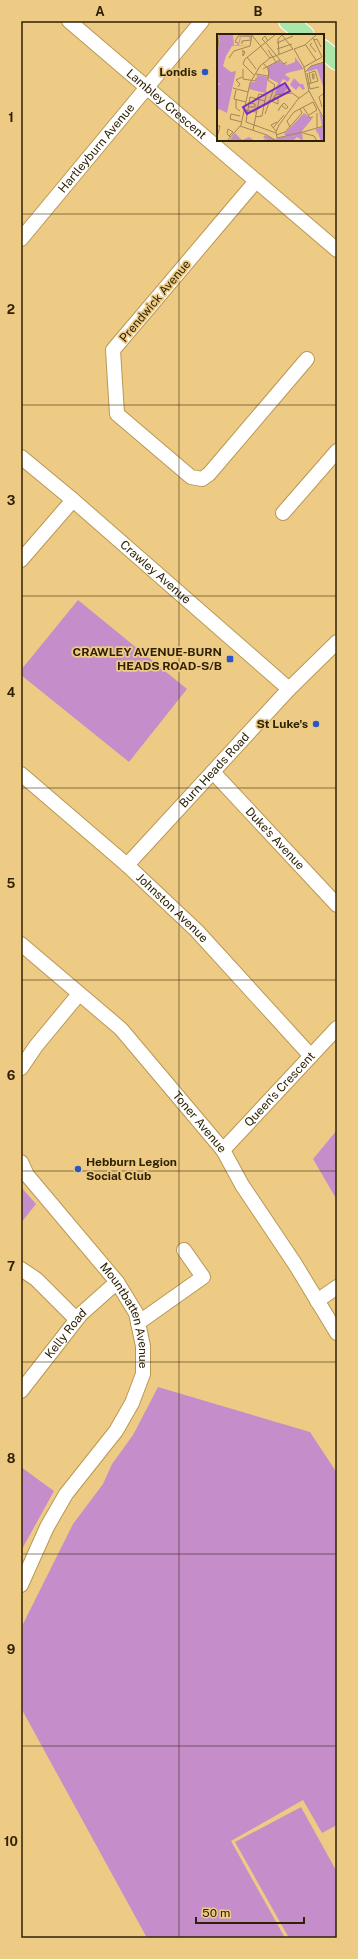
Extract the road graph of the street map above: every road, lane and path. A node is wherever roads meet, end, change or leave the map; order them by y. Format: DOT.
graph roads {
  1 [pos="69,21"];
  2 [pos="202,21"];
  3 [pos="288,21"];
  4 [pos="305,34"];
  5 [pos="324,50"];
  6 [pos="337,61"];
  7 [pos="147,87"];
  8 [pos="256,181"];
  9 [pos="21,239"];
  10 [pos="337,250"];
  11 [pos="307,359"];
  12 [pos="337,451"];
  13 [pos="21,457"];
  14 [pos="73,500"];
  15 [pos="283,513"];
  16 [pos="21,560"];
  17 [pos="337,642"];
  18 [pos="289,690"];
  19 [pos="213,772"];
  20 [pos="21,774"];
  21 [pos="127,865"];
  22 [pos="337,905"];
  23 [pos="21,944"];
  24 [pos="79,994"];
  25 [pos="337,1028"];
  26 [pos="310,1055"];
  27 [pos="21,1068"];
  28 [pos="223,1150"];
  29 [pos="21,1162"];
  30 [pos="184,1250"];
  31 [pos="21,1268"];
  32 [pos="117,1282"];
  33 [pos="337,1287"];
  34 [pos="317,1300"];
  35 [pos="76,1319"];
  36 [pos="138,1323"];
  37 [pos="337,1333"];
  38 [pos="21,1391"];
  39 [pos="21,1585"];
  1 -- 7 [label="street, Lambley Crescent"];
  2 -- 7 [label="street, Hartleyburn Avenue"];
  3 -- 4 [label="main road"];
  5 -- 6 [label="main road"];
  7 -- 8 [label="street, Lambley Crescent"];
  7 -- 9 [label="street, Hartleyburn Avenue"];
  8 -- 10 [label="street, Lambley Crescent"];
  8 -- 11 [label="street, Prendwick Avenue"];
  12 -- 15 [label="street"];
  13 -- 14 [label="street, Crawley Avenue"];
  14 -- 16 [label="street"];
  14 -- 18 [label="street, Crawley Avenue"];
  17 -- 18 [label="street, Burn Heads Road"];
  18 -- 19 [label="street, Burn Heads Road"];
  19 -- 21 [label="street, Burn Heads Road"];
  19 -- 22 [label="street, Duke's Avenue"];
  20 -- 21 [label="street, Johnston Avenue"];
  21 -- 26 [label="street, Johnston Avenue"];
  23 -- 24 [label="street, Toner Avenue"];
  24 -- 27 [label="street"];
  24 -- 28 [label="street, Toner Avenue"];
  25 -- 26 [label="street, Queen's Crescent"];
  26 -- 28 [label="street, Queen's Crescent"];
  28 -- 34 [label="street, Toner Avenue"];
  29 -- 32 [label="street, Mountbatten Avenue"];
  30 -- 36 [label="street"];
  31 -- 35 [label="street"];
  32 -- 35 [label="street, Kelly Road"];
  32 -- 36 [label="street, Mountbatten Avenue"];
  33 -- 34 [label="street"];
  34 -- 37 [label="street, Toner Avenue"];
  35 -- 38 [label="street, Kelly Road"];
  36 -- 39 [label="street, Mountbatten Avenue"];
}
